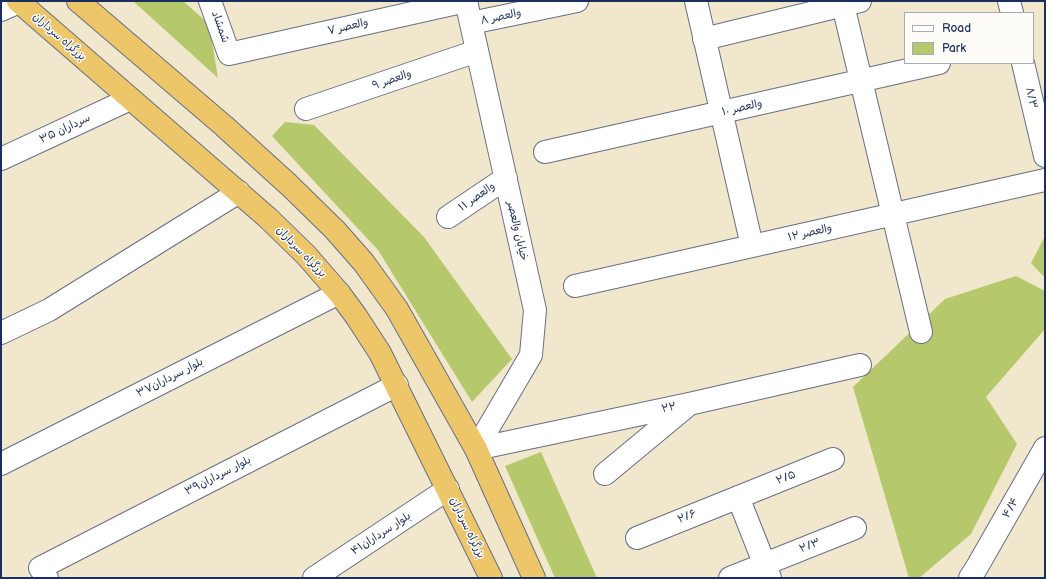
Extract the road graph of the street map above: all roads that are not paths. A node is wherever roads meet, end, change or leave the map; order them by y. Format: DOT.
graph roads {
  1 [pos="78,1"];
  2 [pos="210,1"];
  3 [pos="466,1"];
  4 [pos="578,1"];
  5 [pos="696,1"];
  6 [pos="1009,1"];
  7 [pos="852,3"];
  8 [pos="12,4"];
  9 [pos="1012,12"];
  10 [pos="471,23"];
  11 [pos="704,39"];
  12 [pos="477,51"];
  13 [pos="229,54"];
  14 [pos="935,64"];
  15 [pos="1023,64"];
  16 [pos="861,81"];
  17 [pos="130,99"];
  18 [pos="306,109"];
  19 [pos="721,113"];
  20 [pos="545,152"];
  21 [pos="1045,156"];
  22 [pos="1,159"];
  23 [pos="506,178"];
  24 [pos="1045,180"];
  25 [pos="239,192"];
  26 [pos="893,214"];
  27 [pos="448,217"];
  28 [pos="752,246"];
  29 [pos="575,286"];
  30 [pos="339,293"];
  31 [pos="921,332"];
  32 [pos="1,333"];
  33 [pos="860,365"];
  34 [pos="396,385"];
  35 [pos="689,404"];
  36 [pos="1045,448"];
  37 [pos="476,449"];
  38 [pos="833,459"];
  39 [pos="1,464"];
  40 [pos="605,474"];
  41 [pos="448,489"];
  42 [pos="738,497"];
  43 [pos="855,528"];
  44 [pos="637,538"];
  45 [pos="768,571"];
  46 [pos="43,573"];
  47 [pos="978,574"];
  48 [pos="314,578"];
  49 [pos="491,578"];
  50 [pos="534,578"];
  51 [pos="730,578"];
  1 -- 37 [label="highway"];
  2 -- 13 [label="street, شمشاد"];
  3 -- 10 [label="street, خیابان والعصر"];
  3 -- 13 [label="street, والعصر ۷"];
  4 -- 10 [label="street, والعصر ۸"];
  5 -- 11 [label="street"];
  6 -- 9 [label="street"];
  7 -- 11 [label="street"];
  7 -- 16 [label="street"];
  8 -- 17 [label="highway, بزرگراه سرداران"];
  10 -- 12 [label="street, خیابان والعصر"];
  11 -- 19 [label="street"];
  12 -- 18 [label="street, والعصر ۹"];
  12 -- 23 [label="street, خیابان والعصر"];
  14 -- 16 [label="street, والعصر ۱۰"];
  15 -- 21 [label="street, ۸/۳"];
  16 -- 19 [label="street, والعصر ۱۰"];
  16 -- 26 [label="street"];
  17 -- 22 [label="street, سرداران ۳۵"];
  17 -- 25 [label="highway, بزرگراه سرداران"];
  19 -- 20 [label="street, والعصر ۱۰"];
  19 -- 28 [label="street"];
  23 -- 27 [label="street, والعصر ۱۱"];
  23 -- 37 [label="street, خیابان والعصر"];
  24 -- 26 [label="street, والعصر ۱۲"];
  25 -- 30 [label="highway, بزرگراه سرداران"];
  25 -- 32 [label="street"];
  26 -- 28 [label="street, والعصر ۱۲"];
  26 -- 31 [label="street"];
  28 -- 29 [label="street, والعصر ۱۲"];
  30 -- 34 [label="highway, بزرگراه سرداران"];
  30 -- 39 [label="street, بلوار سرداران۳۷"];
  33 -- 35 [label="street, ۲۲"];
  34 -- 41 [label="highway, بزرگراه سرداران"];
  34 -- 46 [label="street, بلوار سرداران۳۹"];
  35 -- 37 [label="street, ۲۲"];
  35 -- 40 [label="street"];
  36 -- 47 [label="street, ۴/۴"];
  37 -- 50 [label="highway"];
  38 -- 42 [label="street, ۲/۵"];
  41 -- 48 [label="street, بلوار سرداران۴۱"];
  41 -- 49 [label="highway, بزرگراه سرداران"];
  42 -- 44 [label="street, ۲/۶"];
  42 -- 45 [label="street"];
  43 -- 45 [label="street, ۲/۳"];
  45 -- 51 [label="street, ۲/۳"];
}
